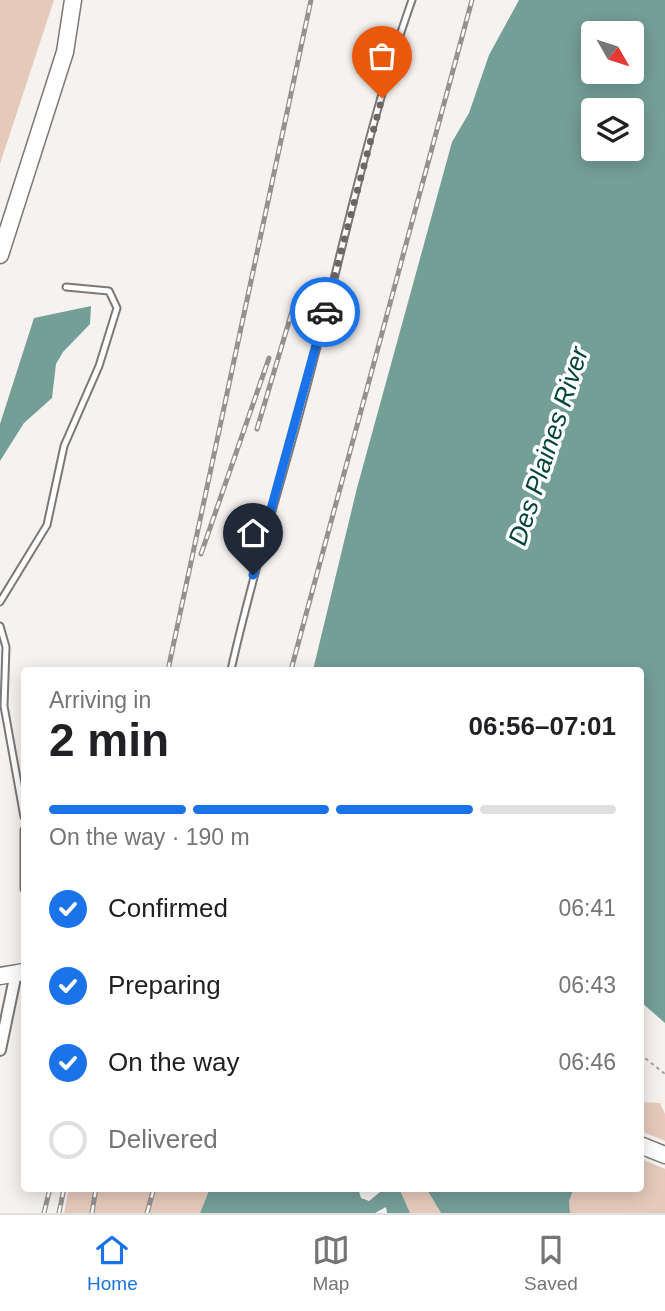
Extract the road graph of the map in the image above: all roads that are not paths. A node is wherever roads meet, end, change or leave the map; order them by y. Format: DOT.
graph roads {
  1 [pos="73,0"];
  2 [pos="412,0"];
  3 [pos="0,256"];
  4 [pos="66,287"];
  5 [pos="0,602"];
  6 [pos="0,626"];
  7 [pos="233,667"];
  8 [pos="21,800"];
  9 [pos="13,974"];
  10 [pos="0,1050"];
  11 [pos="644,1147"];
  12 [pos="665,1155"];
  1 -- 3 [label="street"];
  2 -- 7 [label="lane"];
  4 -- 5 [label="lane"];
  6 -- 8 [label="lane"];
  9 -- 10 [label="street"];
  11 -- 12 [label="street"];
}
